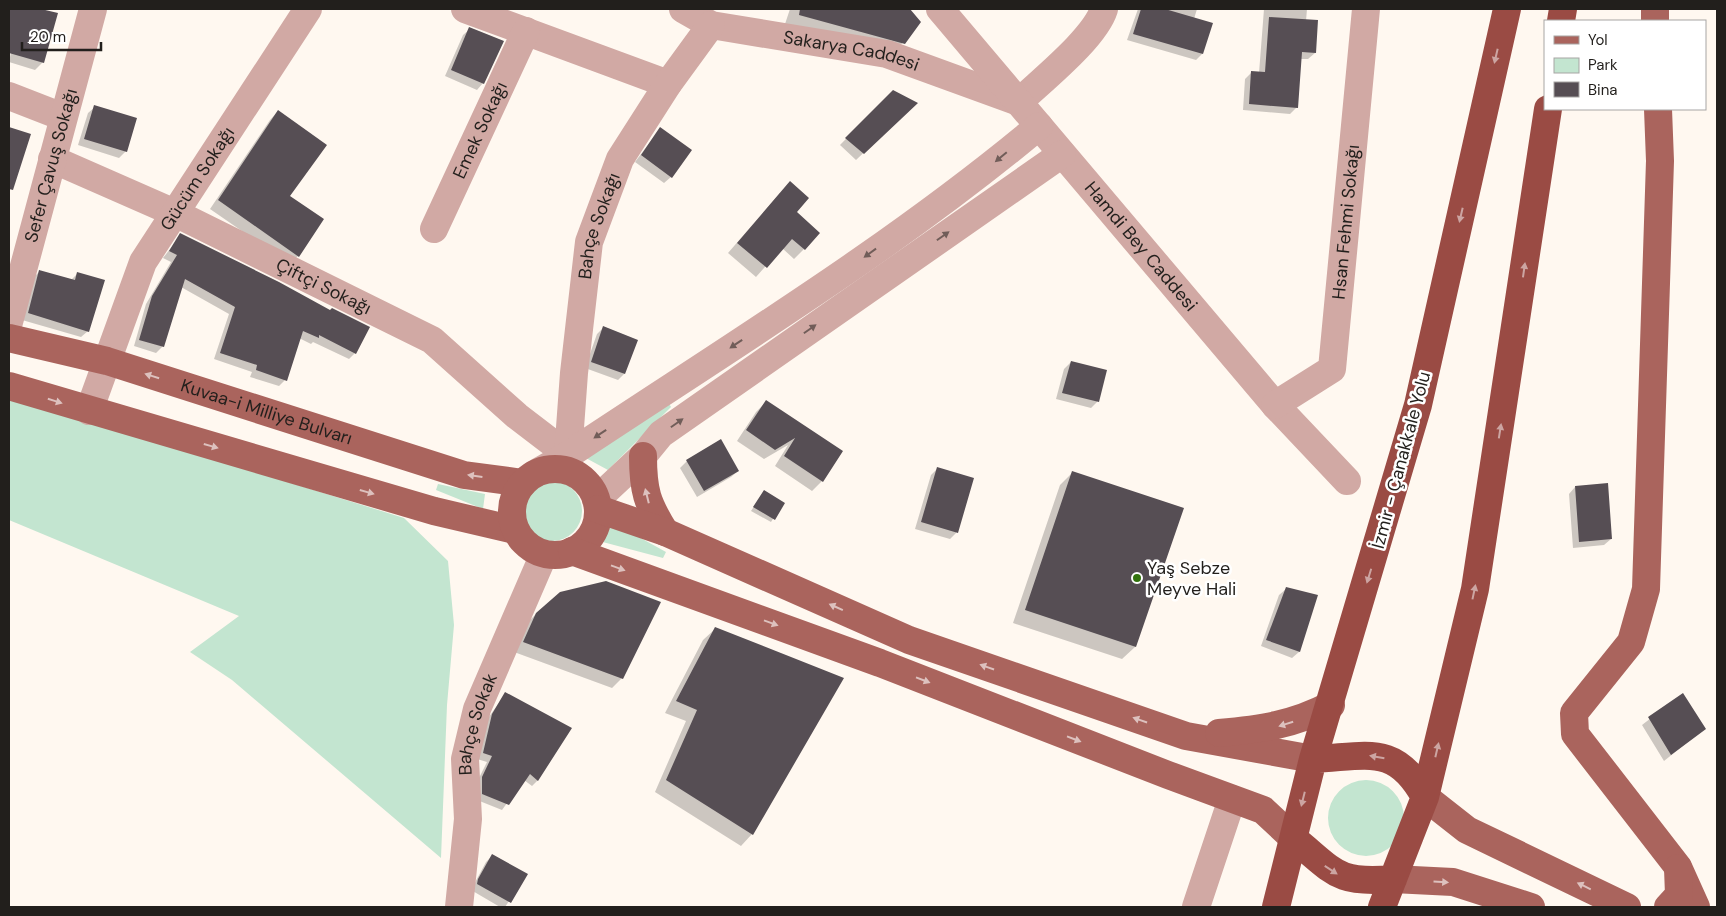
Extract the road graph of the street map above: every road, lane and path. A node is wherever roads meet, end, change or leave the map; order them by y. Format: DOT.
graph roads {
  1 [pos="93,9"];
  2 [pos="308,9"];
  3 [pos="465,9"];
  4 [pos="683,9"];
  5 [pos="940,9"];
  6 [pos="1104,9"];
  7 [pos="1366,9"];
  8 [pos="1507,9"];
  9 [pos="711,26"];
  10 [pos="526,31"];
  11 [pos="668,84"];
  12 [pos="9,96"];
  13 [pos="1019,102"];
  14 [pos="1548,110"];
  15 [pos="1658,110"];
  16 [pos="63,117"];
  17 [pos="1039,126"];
  18 [pos="1062,154"];
  19 [pos="52,159"];
  20 [pos="176,213"];
  21 [pos="434,229"];
  22 [pos="9,322"];
  23 [pos="9,338"];
  24 [pos="107,361"];
  25 [pos="9,386"];
  26 [pos="1275,405"];
  27 [pos="89,411"];
  28 [pos="568,455"];
  29 [pos="642,456"];
  30 [pos="531,477"];
  31 [pos="1347,481"];
  32 [pos="597,504"];
  33 [pos="515,530"];
  34 [pos="665,532"];
  35 [pos="572,552"];
  36 [pos="544,554"];
  37 [pos="1331,705"];
  38 [pos="1186,736"];
  39 [pos="1313,759"];
  40 [pos="1425,797"];
  41 [pos="1232,799"];
  42 [pos="1294,839"];
  43 [pos="1678,867"];
  44 [pos="1392,879"];
  45 [pos="459,907"];
  46 [pos="1196,907"];
  47 [pos="1276,907"];
  48 [pos="1382,907"];
  49 [pos="1531,907"];
  50 [pos="1627,907"];
  51 [pos="1668,907"];
  52 [pos="1696,907"];
  1 -- 16 [label="street, Sefer Çavuş Sokağı"];
  2 -- 20 [label="street, Gücüm Sokağı"];
  3 -- 10 [label="street"];
  4 -- 9 [label="street, Sakarya Caddesi"];
  5 -- 13 [label="street, Hamdi Bey Caddesi"];
  6 -- 13 [label="street"];
  7 -- 26 [label="street, Hsan Fehmi Sokağı"];
  8 -- 37 [label="highway, İzmir - Çanakkale Yolu, one-way"];
  9 -- 11 [label="street, Bahçe Sokağı"];
  9 -- 13 [label="street, Sakarya Caddesi"];
  10 -- 11 [label="street"];
  10 -- 21 [label="street, Emek Sokağı"];
  11 -- 28 [label="street, Bahçe Sokağı"];
  12 -- 16 [label="street"];
  13 -- 17 [label="street, Hamdi Bey Caddesi"];
  40 -- 14 [label="highway, one-way"];
  15 -- 43 [label="main road"];
  16 -- 19 [label="street, Sefer Çavuş Sokağı"];
  17 -- 18 [label="street, Hamdi Bey Caddesi"];
  17 -- 28 [label="street, one-way"];
  18 -- 26 [label="street, Hamdi Bey Caddesi"];
  29 -- 18 [label="street, one-way"];
  19 -- 20 [label="street, Çiftçi Sokağı"];
  19 -- 22 [label="street, Sefer Çavuş Sokağı"];
  20 -- 24 [label="street, Gücüm Sokağı"];
  20 -- 28 [label="street, Çiftçi Sokağı"];
  23 -- 24 [label="main road, Kuvaa-i Milliye Bulvarı"];
  24 -- 27 [label="street, Gücüm Sokağı"];
  30 -- 24 [label="main road, Kuvaa-i Milliye Bulvarı, one-way"];
  25 -- 27 [label="main road, one-way"];
  26 -- 31 [label="street, Hamdi Bey Caddesi"];
  27 -- 33 [label="main road, one-way"];
  28 -- 30 [label="street"];
  29 -- 32 [label="street"];
  34 -- 29 [label="main road, one-way"];
  30 -- 32 [label="main road"];
  30 -- 33 [label="main road"];
  32 -- 34 [label="main road"];
  32 -- 35 [label="main road"];
  33 -- 36 [label="main road"];
  38 -- 34 [label="main road, one-way"];
  35 -- 36 [label="main road"];
  35 -- 41 [label="main road, one-way"];
  36 -- 45 [label="street, Bahçe Sokak"];
  37 -- 38 [label="main road, one-way"];
  37 -- 39 [label="highway, İzmir - Çanakkale Yolu"];
  38 -- 39 [label="main road"];
  40 -- 39 [label="highway, one-way"];
  39 -- 42 [label="highway, İzmir - Çanakkale Yolu, one-way"];
  40 -- 44 [label="highway"];
  50 -- 40 [label="main road, one-way"];
  41 -- 42 [label="main road"];
  41 -- 46 [label="street"];
  42 -- 44 [label="highway, one-way"];
  42 -- 47 [label="highway, İzmir - Çanakkale Yolu"];
  43 -- 51 [label="main road"];
  43 -- 52 [label="main road"];
  44 -- 48 [label="highway"];
  44 -- 49 [label="main road, one-way"];
}
